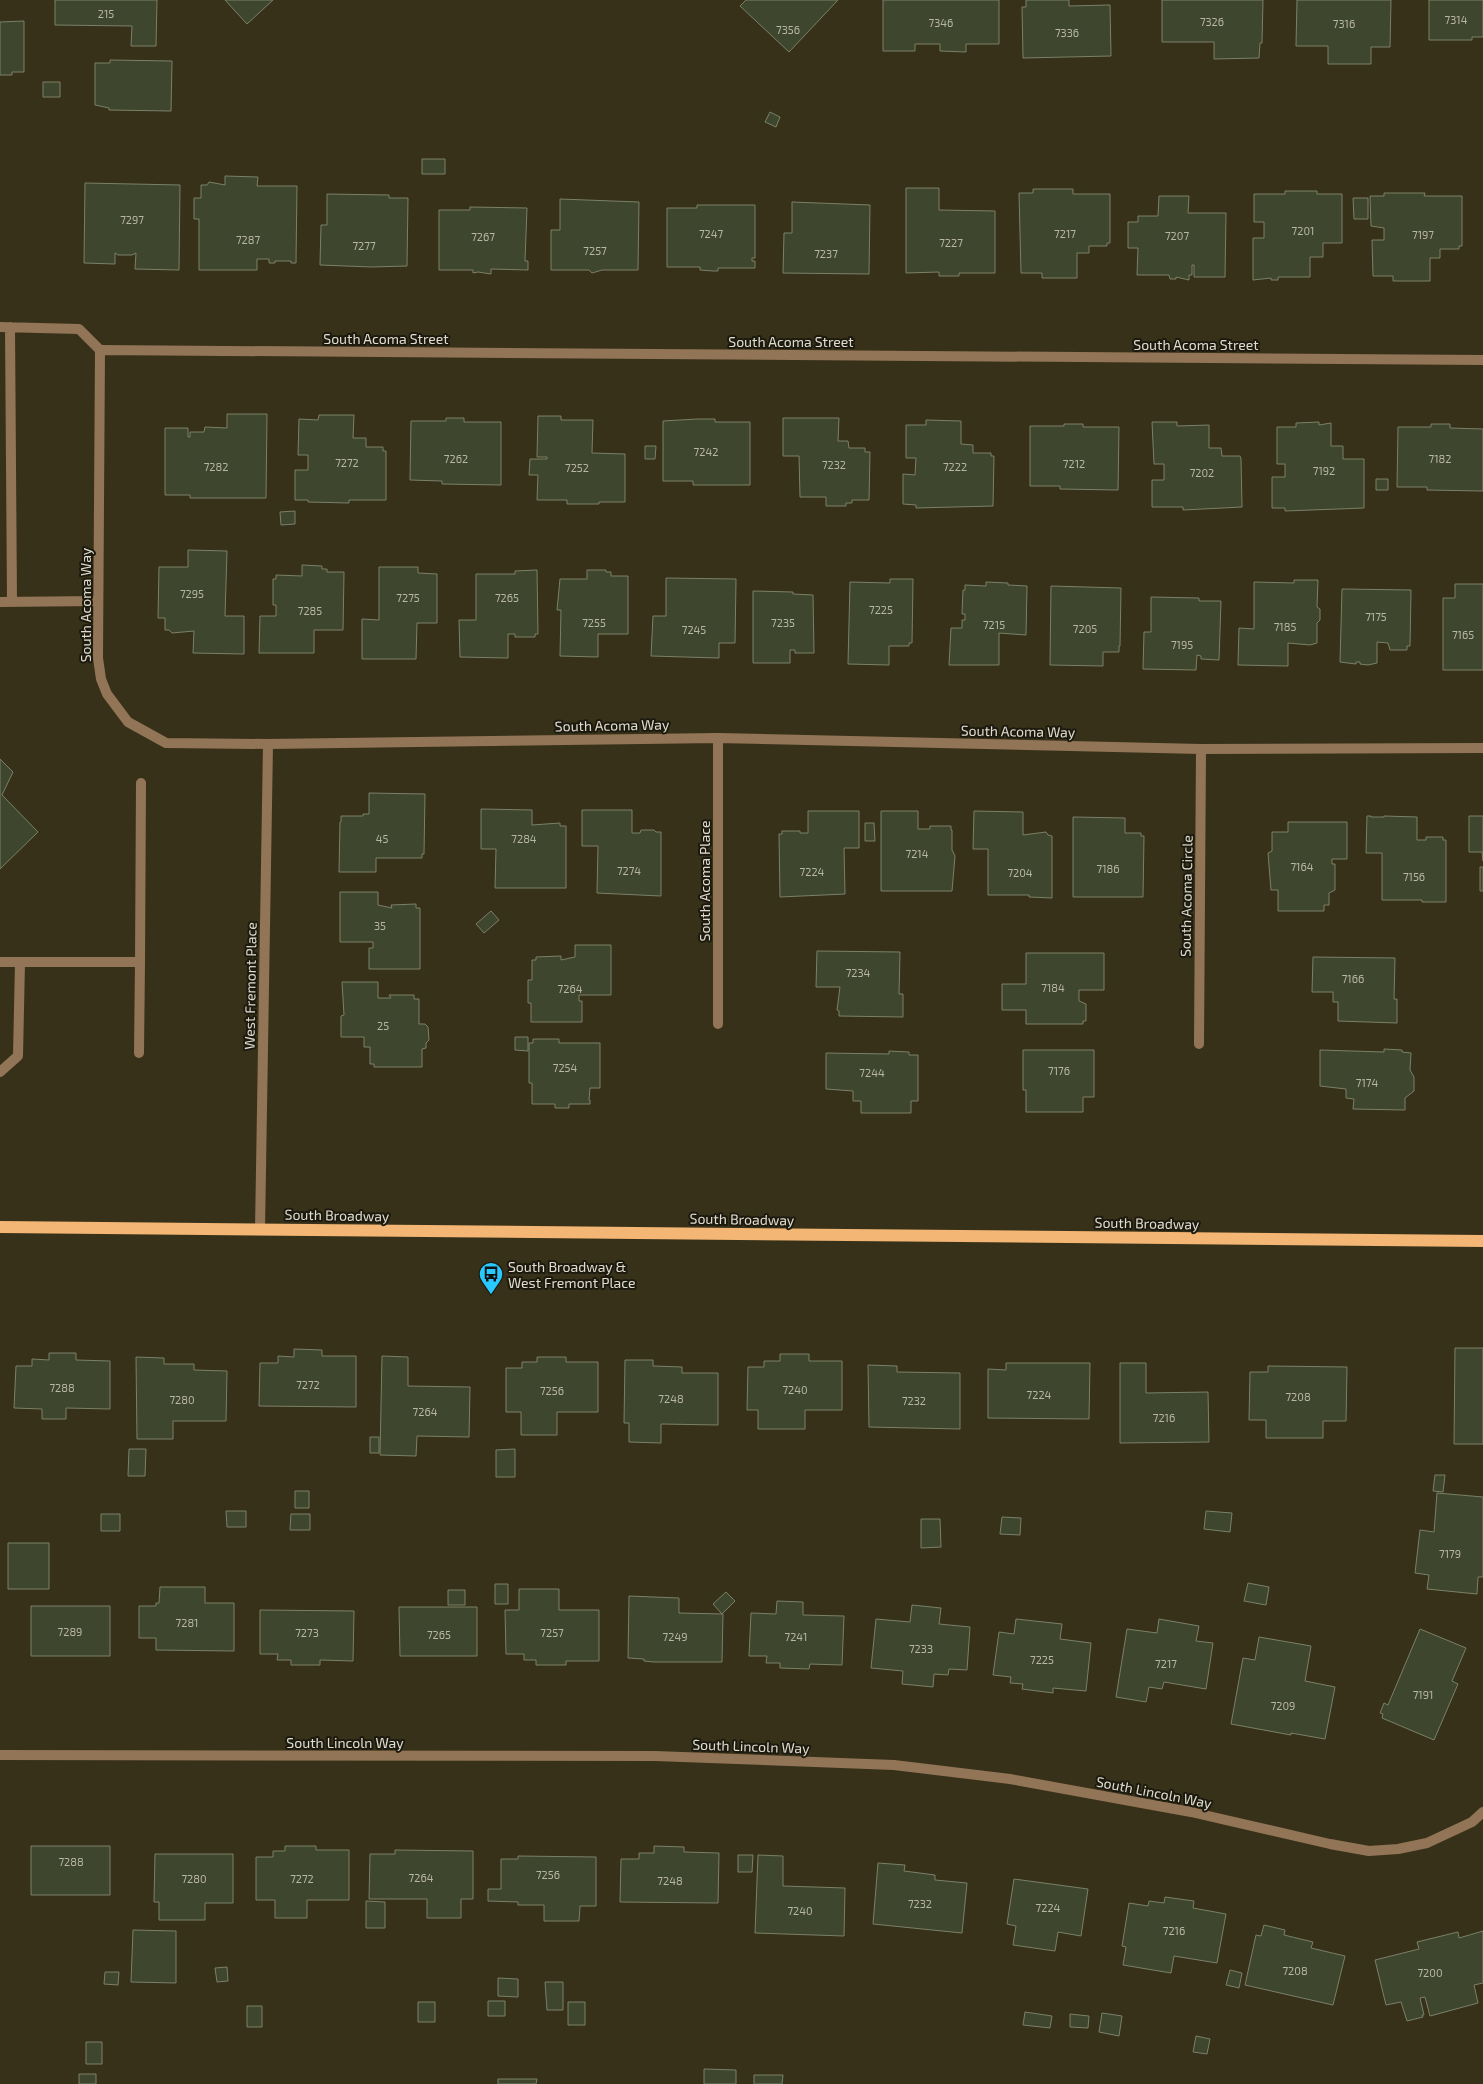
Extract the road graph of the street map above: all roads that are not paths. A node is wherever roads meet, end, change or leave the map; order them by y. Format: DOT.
graph roads {
  1 [pos="5,327"];
  2 [pos="100,350"];
  3 [pos="1483,360"];
  4 [pos="98,601"];
  5 [pos="0,602"];
  6 [pos="12,602"];
  7 [pos="718,738"];
  8 [pos="268,744"];
  9 [pos="1483,748"];
  10 [pos="1202,749"];
  11 [pos="141,782"];
  12 [pos="0,962"];
  13 [pos="20,962"];
  14 [pos="140,962"];
  15 [pos="718,1024"];
  16 [pos="1198,1044"];
  17 [pos="139,1053"];
  18 [pos="0,1072"];
  19 [pos="0,1227"];
  20 [pos="260,1230"];
  21 [pos="1483,1241"];
  22 [pos="0,1755"];
  23 [pos="1483,1812"];
  1 -- 2 [label="street"];
  1 -- 6 [label="street"];
  2 -- 3 [label="street, South Acoma Street"];
  2 -- 4 [label="street, South Acoma Way"];
  4 -- 6 [label="street"];
  4 -- 8 [label="street, South Acoma Way"];
  5 -- 6 [label="street"];
  7 -- 8 [label="street, South Acoma Way"];
  7 -- 10 [label="street, South Acoma Way"];
  7 -- 15 [label="street, South Acoma Place"];
  8 -- 20 [label="street, West Fremont Place"];
  9 -- 10 [label="street, South Acoma Way"];
  10 -- 16 [label="street, South Acoma Circle"];
  11 -- 14 [label="street"];
  12 -- 13 [label="street"];
  13 -- 14 [label="street"];
  13 -- 18 [label="street"];
  14 -- 17 [label="street"];
  19 -- 20 [label="main road, South Broadway"];
  20 -- 21 [label="main road, South Broadway"];
  22 -- 23 [label="street, South Lincoln Way"];
}
